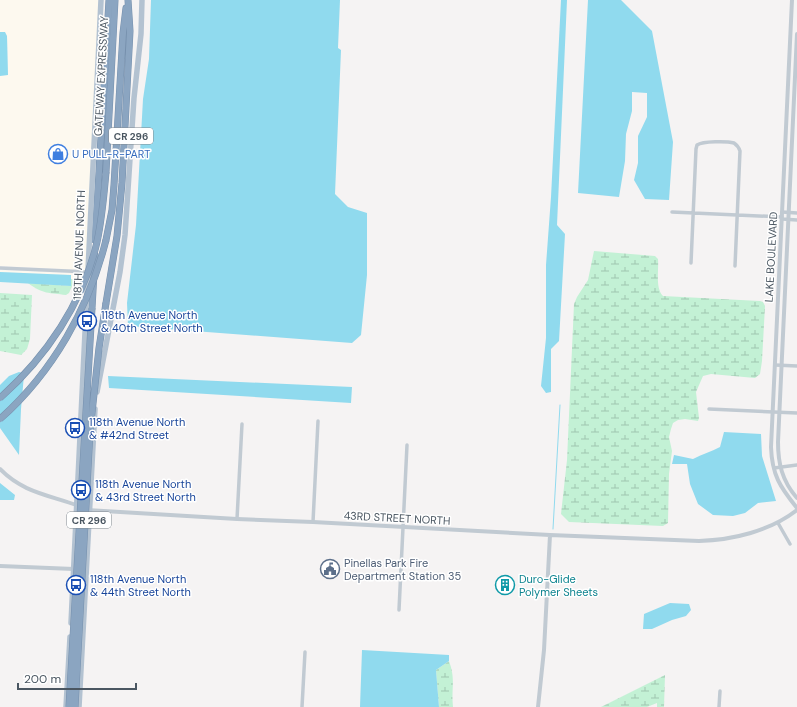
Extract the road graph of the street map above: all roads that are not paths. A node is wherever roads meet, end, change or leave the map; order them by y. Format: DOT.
graph roads {
  1 [pos="101,0"];
  2 [pos="109,0"];
  3 [pos="115,0"];
  4 [pos="128,0"];
  5 [pos="142,0"];
  6 [pos="792,0"];
  7 [pos="797,34"];
  8 [pos="788,78"];
  9 [pos="796,79"];
  10 [pos="672,212"];
  11 [pos="788,212"];
  12 [pos="693,213"];
  13 [pos="797,213"];
  14 [pos="738,215"];
  15 [pos="782,216"];
  16 [pos="788,219"];
  17 [pos="797,220"];
  18 [pos="691,263"];
  19 [pos="735,266"];
  20 [pos="0,268"];
  21 [pos="89,272"];
  22 [pos="775,365"];
  23 [pos="781,365"];
  24 [pos="797,366"];
  25 [pos="0,398"];
  26 [pos="709,409"];
  27 [pos="772,412"];
  28 [pos="779,412"];
  29 [pos="797,413"];
  30 [pos="0,419"];
  31 [pos="318,421"];
  32 [pos="242,424"];
  33 [pos="407,445"];
  34 [pos="797,465"];
  35 [pos="780,467"];
  36 [pos="774,468"];
  37 [pos="0,469"];
  38 [pos="797,498"];
  39 [pos="77,506"];
  40 [pos="797,509"];
  41 [pos="89,511"];
  42 [pos="236,519"];
  43 [pos="313,522"];
  44 [pos="778,523"];
  45 [pos="403,527"];
  46 [pos="550,535"];
  47 [pos="790,544"];
  48 [pos="0,566"];
  49 [pos="74,569"];
  50 [pos="399,610"];
  51 [pos="305,652"];
  52 [pos="720,691"];
  53 [pos="67,707"];
  54 [pos="75,707"];
  55 [pos="79,707"];
  56 [pos="302,707"];
  57 [pos="538,707"];
  58 [pos="719,707"];
  1 -- 21 [label="main road, 118TH AVENUE NORTH / CR 296"];
  2 -- 53 [label="highway, GATEWAY EXPRESSWAY, bridge"];
  3 -- 25 [label="highway, GATEWAY EXPRESSWAY, bridge"];
  4 -- 30 [label="highway, GATEWAY EXPRESSWAY, bridge"];
  4 -- 54 [label="highway, GATEWAY EXPRESSWAY, bridge"];
  5 -- 41 [label="main road, CR 296"];
  6 -- 8 [label="street, LAKE BOULEVARD"];
  7 -- 9 [label="street, LAKE BOULEVARD"];
  8 -- 9 [label="street"];
  8 -- 15 [label="street, LAKE BOULEVARD"];
  9 -- 11 [label="street, LAKE BOULEVARD"];
  10 -- 12 [label="street"];
  11 -- 13 [label="street"];
  11 -- 15 [label="street"];
  11 -- 16 [label="street, LAKE BOULEVARD"];
  12 -- 14 [label="street"];
  12 -- 14 [label="street"];
  12 -- 18 [label="street"];
  14 -- 15 [label="street"];
  14 -- 19 [label="street"];
  15 -- 16 [label="street"];
  15 -- 22 [label="street, LAKE BOULEVARD"];
  16 -- 17 [label="street"];
  16 -- 23 [label="street, LAKE BOULEVARD"];
  20 -- 21 [label="street"];
  21 -- 39 [label="main road, 118TH AVENUE NORTH / CR 296"];
  22 -- 23 [label="street"];
  22 -- 27 [label="street, LAKE BOULEVARD"];
  23 -- 24 [label="street"];
  23 -- 28 [label="street, LAKE BOULEVARD"];
  26 -- 27 [label="street"];
  27 -- 28 [label="street"];
  27 -- 36 [label="street, LAKE BOULEVARD"];
  28 -- 29 [label="street"];
  28 -- 35 [label="street, LAKE BOULEVARD"];
  31 -- 43 [label="street"];
  32 -- 42 [label="street"];
  33 -- 45 [label="street"];
  34 -- 35 [label="street"];
  35 -- 36 [label="street"];
  35 -- 38 [label="street, LAKE BOULEVARD"];
  36 -- 40 [label="street, LAKE BOULEVARD"];
  37 -- 39 [label="street, 43RD STREET NORTH"];
  39 -- 41 [label="street, 43RD STREET NORTH"];
  39 -- 49 [label="main road, 118TH AVENUE NORTH / CR 296"];
  40 -- 44 [label="street, 43RD STREET NORTH"];
  41 -- 42 [label="street, 43RD STREET NORTH"];
  41 -- 55 [label="main road, CR 296"];
  42 -- 43 [label="street, 43RD STREET NORTH"];
  43 -- 45 [label="street, 43RD STREET NORTH"];
  44 -- 46 [label="street, 43RD STREET NORTH"];
  44 -- 47 [label="street"];
  45 -- 46 [label="street, 43RD STREET NORTH"];
  45 -- 50 [label="street"];
  46 -- 57 [label="street"];
  48 -- 49 [label="street"];
  49 -- 53 [label="main road, 118TH AVENUE NORTH / CR 296"];
  51 -- 56 [label="street"];
  52 -- 58 [label="street"];
}
